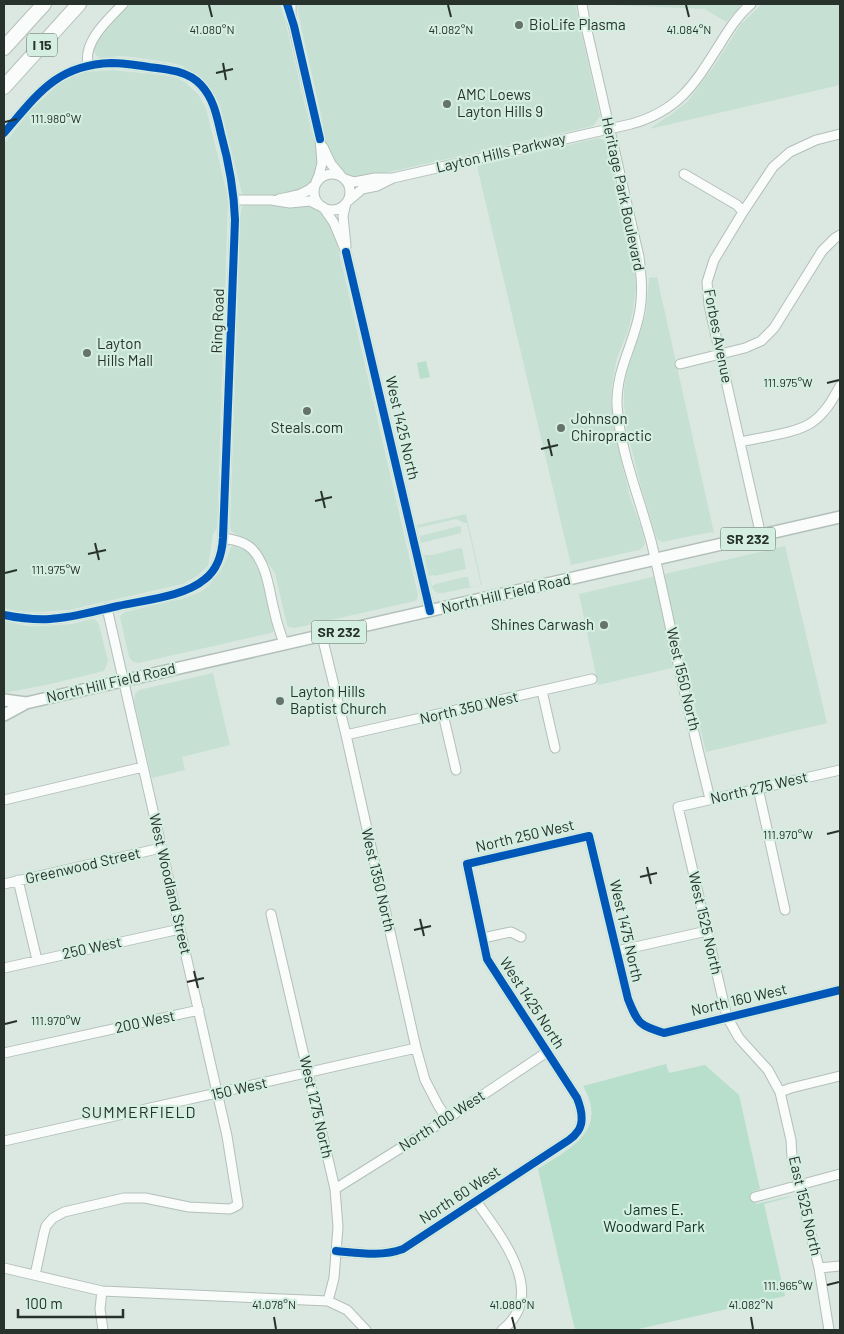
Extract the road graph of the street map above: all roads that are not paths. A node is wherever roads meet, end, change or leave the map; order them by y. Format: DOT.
graph roads {
  1 [pos="44,4"];
  2 [pos="80,4"];
  3 [pos="123,4"];
  4 [pos="287,4"];
  5 [pos="291,4"];
  6 [pos="582,4"];
  7 [pos="751,4"];
  8 [pos="291,16"];
  9 [pos="4,48"];
  10 [pos="88,66"];
  11 [pos="4,87"];
  12 [pos="609,129"];
  13 [pos="4,133"];
  14 [pos="840,134"];
  15 [pos="320,140"];
  16 [pos="684,174"];
  17 [pos="344,178"];
  18 [pos="393,178"];
  19 [pos="316,184"];
  20 [pos="235,200"];
  21 [pos="271,200"];
  22 [pos="347,202"];
  23 [pos="322,207"];
  24 [pos="743,212"];
  25 [pos="840,236"];
  26 [pos="346,252"];
  27 [pos="720,354"];
  28 [pos="680,364"];
  29 [pos="840,386"];
  30 [pos="740,442"];
  31 [pos="840,517"];
  32 [pos="761,536"];
  33 [pos="223,538"];
  34 [pos="656,559"];
  35 [pos="107,608"];
  36 [pos="430,611"];
  37 [pos="4,615"];
  38 [pos="322,636"];
  39 [pos="284,644"];
  40 [pos="592,679"];
  41 [pos="123,681"];
  42 [pos="542,691"];
  43 [pos="4,700"];
  44 [pos="26,703"];
  45 [pos="443,714"];
  46 [pos="4,715"];
  47 [pos="346,735"];
  48 [pos="555,748"];
  49 [pos="143,767"];
  50 [pos="456,770"];
  51 [pos="840,770"];
  52 [pos="758,788"];
  53 [pos="710,799"];
  54 [pos="4,800"];
  55 [pos="678,807"];
  56 [pos="590,836"];
  57 [pos="161,848"];
  58 [pos="467,864"];
  59 [pos="18,880"];
  60 [pos="4,884"];
  61 [pos="785,910"];
  62 [pos="271,914"];
  63 [pos="180,929"];
  64 [pos="707,931"];
  65 [pos="521,937"];
  66 [pos="483,938"];
  67 [pos="617,951"];
  68 [pos="37,960"];
  69 [pos="4,968"];
  70 [pos="840,990"];
  71 [pos="198,1010"];
  72 [pos="726,1017"];
  73 [pos="645,1027"];
  74 [pos="416,1048"];
  75 [pos="547,1052"];
  76 [pos="4,1053"];
  77 [pos="308,1073"];
  78 [pos="840,1076"];
  79 [pos="780,1092"];
  80 [pos="218,1094"];
  81 [pos="447,1119"];
  82 [pos="582,1121"];
  83 [pos="791,1140"];
  84 [pos="4,1141"];
  85 [pos="840,1174"];
  86 [pos="798,1186"];
  87 [pos="335,1189"];
  88 [pos="755,1198"];
  89 [pos="476,1201"];
  90 [pos="336,1251"];
  91 [pos="840,1266"];
  92 [pos="4,1268"];
  93 [pos="819,1268"];
  94 [pos="35,1275"];
  95 [pos="102,1291"];
  96 [pos="328,1301"];
  97 [pos="103,1330"];
  98 [pos="366,1330"];
  99 [pos="502,1330"];
  100 [pos="827,1330"];
  1 -- 9 [label="highway, I 15"];
  2 -- 11 [label="highway, I 15"];
  3 -- 10 [label="street"];
  4 -- 8 [label="street"];
  5 -- 8 [label="street"];
  6 -- 12 [label="street, Heritage Park Boulevard"];
  7 -- 12 [label="street, Layton Hills Parkway"];
  8 -- 15 [label="street"];
  10 -- 13 [label="street, Ring Road"];
  10 -- 20 [label="street, Ring Road"];
  12 -- 18 [label="street, Layton Hills Parkway"];
  12 -- 34 [label="street, Heritage Park Boulevard"];
  14 -- 24 [label="street, Forbes Avenue"];
  15 -- 17 [label="street"];
  15 -- 19 [label="street"];
  16 -- 24 [label="street"];
  17 -- 18 [label="street, Layton Hills Parkway"];
  17 -- 19 [label="street"];
  17 -- 22 [label="street"];
  18 -- 22 [label="street, Layton Hills Parkway"];
  19 -- 21 [label="street"];
  19 -- 23 [label="street"];
  20 -- 21 [label="street"];
  20 -- 33 [label="street, Ring Road"];
  21 -- 23 [label="street"];
  22 -- 23 [label="street"];
  22 -- 26 [label="street, West 1425 North"];
  23 -- 26 [label="street, West 1425 North"];
  24 -- 27 [label="street, Forbes Avenue"];
  25 -- 27 [label="street"];
  26 -- 36 [label="street, West 1425 North"];
  27 -- 28 [label="street"];
  27 -- 30 [label="street, Forbes Avenue"];
  29 -- 30 [label="street"];
  30 -- 32 [label="street, Forbes Avenue"];
  31 -- 32 [label="main road, North Hill Field Road / SR 232"];
  32 -- 34 [label="main road, North Hill Field Road / SR 232"];
  33 -- 35 [label="street, Ring Road"];
  33 -- 39 [label="street"];
  34 -- 36 [label="main road, North Hill Field Road / SR 232"];
  34 -- 53 [label="street, West 1550 North"];
  35 -- 37 [label="street, Ring Road"];
  35 -- 41 [label="street, West Woodland Street"];
  36 -- 38 [label="main road, North Hill Field Road / SR 232"];
  38 -- 39 [label="main road, North Hill Field Road / SR 232"];
  38 -- 47 [label="street, West 1350 North"];
  39 -- 41 [label="main road, North Hill Field Road / SR 232"];
  40 -- 42 [label="street, North 350 West"];
  41 -- 44 [label="main road, North Hill Field Road / SR 232"];
  41 -- 49 [label="street, West Woodland Street"];
  42 -- 45 [label="street, North 350 West"];
  42 -- 48 [label="street"];
  43 -- 44 [label="main road, SR 232"];
  44 -- 46 [label="main road, SR 232"];
  45 -- 47 [label="street, North 350 West"];
  45 -- 50 [label="street"];
  47 -- 74 [label="street, West 1350 North"];
  49 -- 54 [label="street"];
  49 -- 57 [label="street, West Woodland Street"];
  51 -- 52 [label="street, North 275 West"];
  52 -- 53 [label="street, North 275 West"];
  52 -- 61 [label="street"];
  53 -- 55 [label="street, North 275 West"];
  55 -- 64 [label="street, West 1525 North"];
  56 -- 58 [label="street, North 250 West"];
  56 -- 67 [label="street, West 1475 North"];
  57 -- 59 [label="street, Greenwood Street"];
  57 -- 63 [label="street, West Woodland Street"];
  58 -- 66 [label="street, West 1425 North"];
  59 -- 60 [label="street, Greenwood Street"];
  59 -- 68 [label="street"];
  62 -- 77 [label="street, West 1275 North"];
  63 -- 68 [label="street, 250 West"];
  63 -- 71 [label="street, West Woodland Street"];
  64 -- 67 [label="street"];
  64 -- 72 [label="street, West 1525 North"];
  65 -- 66 [label="street"];
  66 -- 75 [label="street, West 1425 North"];
  67 -- 73 [label="street, West 1475 North"];
  68 -- 69 [label="street, 250 West"];
  70 -- 72 [label="street, North 160 West"];
  71 -- 76 [label="street, 200 West"];
  71 -- 80 [label="street, West Woodland Street"];
  72 -- 73 [label="street, North 160 West"];
  72 -- 79 [label="street, West 1525 North"];
  74 -- 77 [label="street, 150 West"];
  74 -- 81 [label="street, West 1350 North"];
  75 -- 81 [label="street, North 100 West"];
  75 -- 82 [label="street, West 1425 North"];
  77 -- 80 [label="street, 150 West"];
  77 -- 87 [label="street, West 1275 North"];
  78 -- 79 [label="street"];
  79 -- 83 [label="street, West 1525 North"];
  80 -- 84 [label="street, 150 West"];
  80 -- 94 [label="street, West Woodland Street"];
  81 -- 87 [label="street, North 100 West"];
  82 -- 89 [label="street, North 60 West"];
  83 -- 86 [label="street, East 1525 North"];
  85 -- 86 [label="street"];
  86 -- 88 [label="street"];
  86 -- 93 [label="street, East 1525 North"];
  87 -- 90 [label="street, West 1275 North"];
  89 -- 90 [label="street, North 60 West"];
  89 -- 99 [label="street"];
  90 -- 96 [label="street, West 1275 North"];
  91 -- 93 [label="street"];
  92 -- 94 [label="street"];
  93 -- 100 [label="street, East 1525 North"];
  94 -- 95 [label="street"];
  95 -- 96 [label="street"];
  95 -- 97 [label="street"];
  96 -- 98 [label="street"];
}
